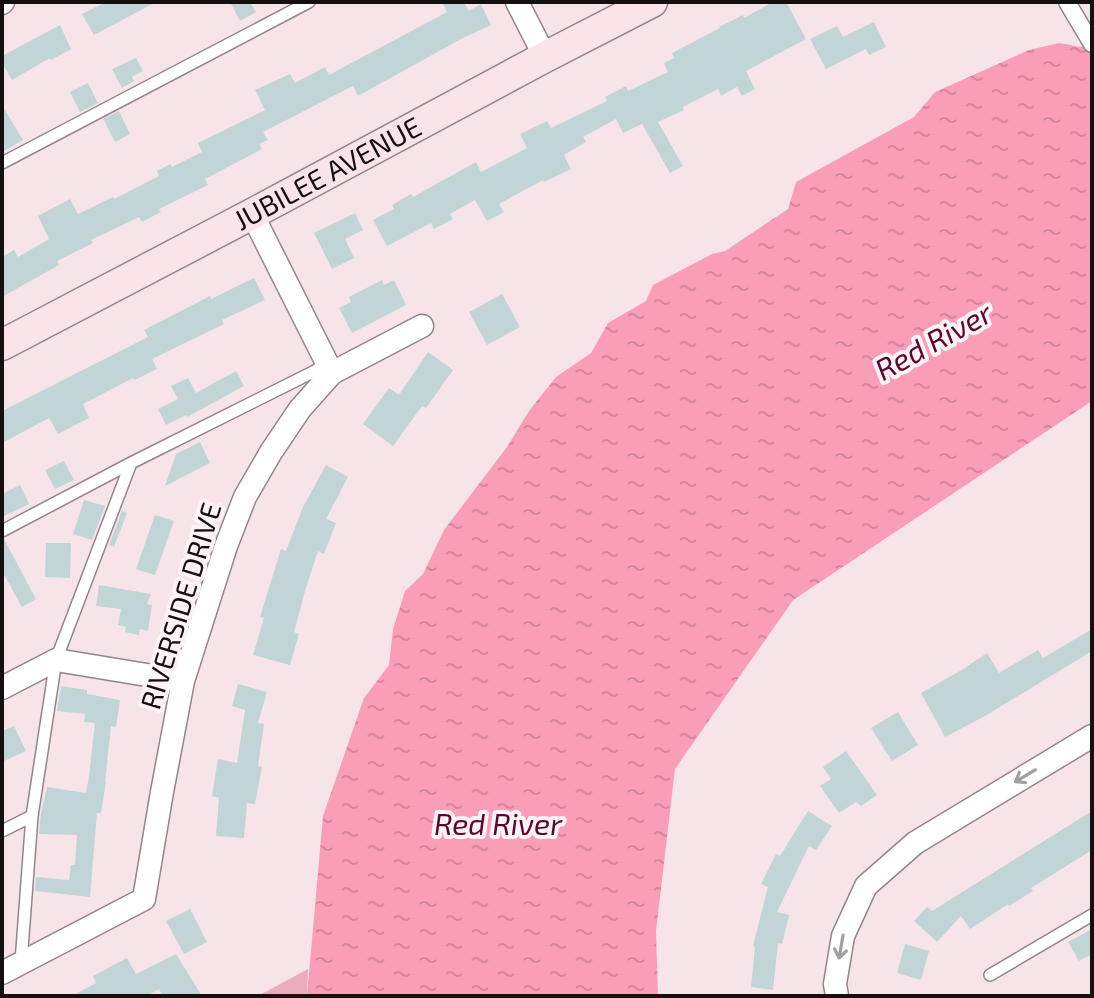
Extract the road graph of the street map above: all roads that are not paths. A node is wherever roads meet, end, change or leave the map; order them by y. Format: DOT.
graph roads {
  1 [pos="309,2"];
  2 [pos="517,2"];
  3 [pos="652,2"];
  4 [pos="1067,2"];
  5 [pos="1092,44"];
  6 [pos="545,57"];
  7 [pos="2,163"];
  8 [pos="252,214"];
  9 [pos="422,326"];
  10 [pos="2,345"];
  11 [pos="330,368"];
  12 [pos="131,463"];
  13 [pos="2,531"];
  14 [pos="56,660"];
  15 [pos="183,681"];
  16 [pos="2,688"];
  17 [pos="1092,736"];
  18 [pos="32,816"];
  19 [pos="2,831"];
  20 [pos="1092,915"];
  21 [pos="12,968"];
  22 [pos="990,975"];
  23 [pos="837,996"];
  1 -- 7 [label="lane"];
  2 -- 6 [label="street"];
  3 -- 6 [label="main road, JUBILEE AVENUE"];
  4 -- 5 [label="street"];
  6 -- 8 [label="main road, JUBILEE AVENUE"];
  8 -- 10 [label="main road, JUBILEE AVENUE"];
  8 -- 11 [label="street"];
  9 -- 11 [label="street"];
  11 -- 12 [label="lane"];
  11 -- 15 [label="street, RIVERSIDE DRIVE"];
  12 -- 13 [label="lane"];
  12 -- 14 [label="lane"];
  14 -- 15 [label="street"];
  14 -- 16 [label="street"];
  14 -- 18 [label="lane"];
  15 -- 21 [label="street, RIVERSIDE DRIVE"];
  17 -- 23 [label="street, one-way"];
  18 -- 19 [label="lane"];
  18 -- 21 [label="lane"];
  20 -- 22 [label="lane"];
}
